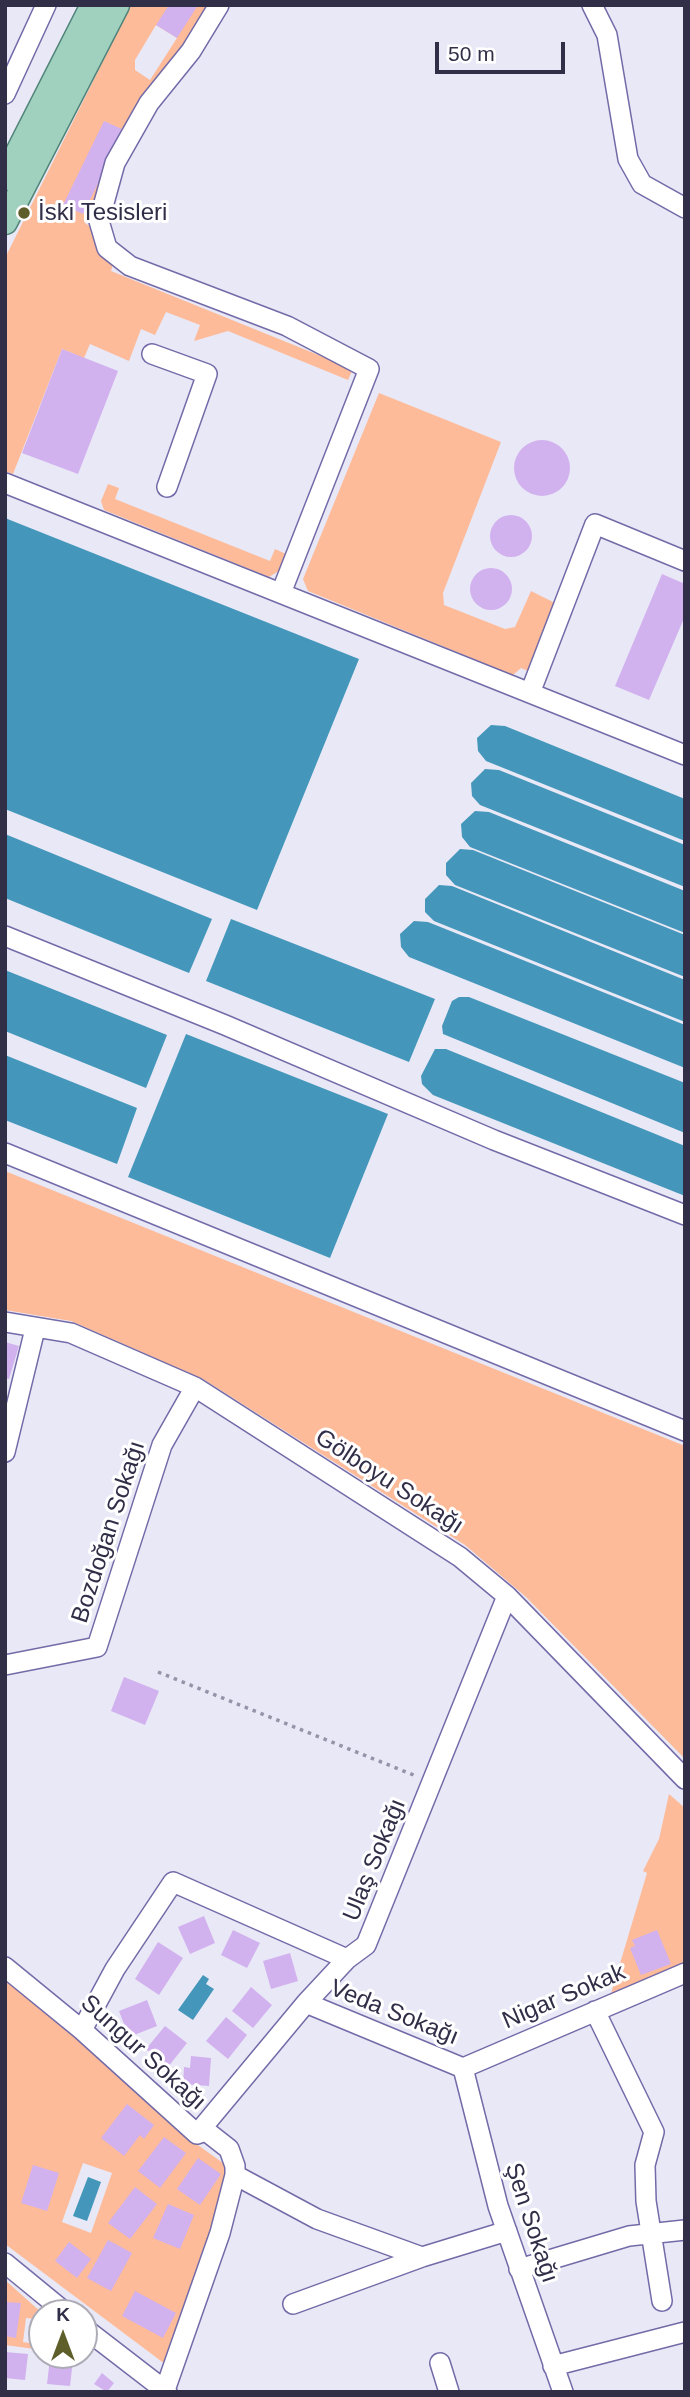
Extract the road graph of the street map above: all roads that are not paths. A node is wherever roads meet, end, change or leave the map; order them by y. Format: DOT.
graph roads {
  1 [pos="46,5"];
  2 [pos="93,5"];
  3 [pos="117,5"];
  4 [pos="219,5"];
  5 [pos="592,5"];
  6 [pos="5,94"];
  7 [pos="5,178"];
  8 [pos="685,208"];
  9 [pos="5,222"];
  10 [pos="152,354"];
  11 [pos="5,483"];
  12 [pos="167,487"];
  13 [pos="685,561"];
  14 [pos="281,593"];
  15 [pos="530,693"];
  16 [pos="685,755"];
  17 [pos="5,936"];
  18 [pos="5,1153"];
  19 [pos="685,1215"];
  20 [pos="5,1322"];
  21 [pos="35,1329"];
  22 [pos="195,1387"];
  23 [pos="685,1431"];
  24 [pos="5,1452"];
  25 [pos="506,1596"];
  26 [pos="5,1665"];
  27 [pos="685,1779"];
  28 [pos="347,1959"];
  29 [pos="5,1967"];
  30 [pos="685,1973"];
  31 [pos="306,2004"];
  32 [pos="595,2011"];
  33 [pos="82,2030"];
  34 [pos="463,2068"];
  35 [pos="197,2134"];
  36 [pos="235,2175"];
  37 [pos="685,2230"];
  38 [pos="506,2231"];
  39 [pos="649,2234"];
  40 [pos="422,2257"];
  41 [pos="5,2263"];
  42 [pos="519,2269"];
  43 [pos="49,2299"];
  44 [pos="662,2301"];
  45 [pos="293,2304"];
  46 [pos="685,2332"];
  47 [pos="98,2339"];
  48 [pos="440,2363"];
  49 [pos="553,2366"];
  50 [pos="166,2391"];
  51 [pos="449,2392"];
  52 [pos="563,2392"];
  1 -- 6 [label="street"];
  2 -- 7 [label="main road"];
  3 -- 9 [label="main road"];
  4 -- 14 [label="street"];
  5 -- 8 [label="street"];
  10 -- 12 [label="street"];
  11 -- 14 [label="street"];
  13 -- 15 [label="street"];
  14 -- 15 [label="street"];
  15 -- 16 [label="street"];
  17 -- 19 [label="street"];
  18 -- 23 [label="street"];
  20 -- 21 [label="street, Gölboyu Sokağı"];
  21 -- 22 [label="street, Gölboyu Sokağı"];
  21 -- 24 [label="street"];
  22 -- 25 [label="street, Gölboyu Sokağı"];
  22 -- 26 [label="street, Bozdoğan Sokağı"];
  25 -- 27 [label="street, Gölboyu Sokağı"];
  25 -- 28 [label="street, Ulaş Sokağı"];
  28 -- 31 [label="street, Ulaş Sokağı"];
  28 -- 33 [label="street"];
  29 -- 33 [label="street, Sungur Sokağı"];
  30 -- 32 [label="street, Nigar Sokak"];
  31 -- 34 [label="street, Veda Sokağı"];
  31 -- 35 [label="street, Ulaş Sokağı"];
  32 -- 34 [label="street, Nigar Sokak"];
  32 -- 39 [label="street"];
  33 -- 35 [label="street, Sungur Sokağı"];
  34 -- 38 [label="street, Şen Sokağı"];
  35 -- 36 [label="street, Sungur Sokağı"];
  36 -- 40 [label="street"];
  36 -- 50 [label="street"];
  37 -- 39 [label="street"];
  38 -- 40 [label="street"];
  38 -- 42 [label="street, Şen Sokağı"];
  39 -- 42 [label="street"];
  39 -- 44 [label="street"];
  40 -- 45 [label="street"];
  41 -- 43 [label="street"];
  42 -- 49 [label="street, Şen Sokağı"];
  46 -- 49 [label="street"];
  47 -- 50 [label="street"];
  48 -- 51 [label="street"];
  49 -- 52 [label="street, Şen Sokağı"];
}
